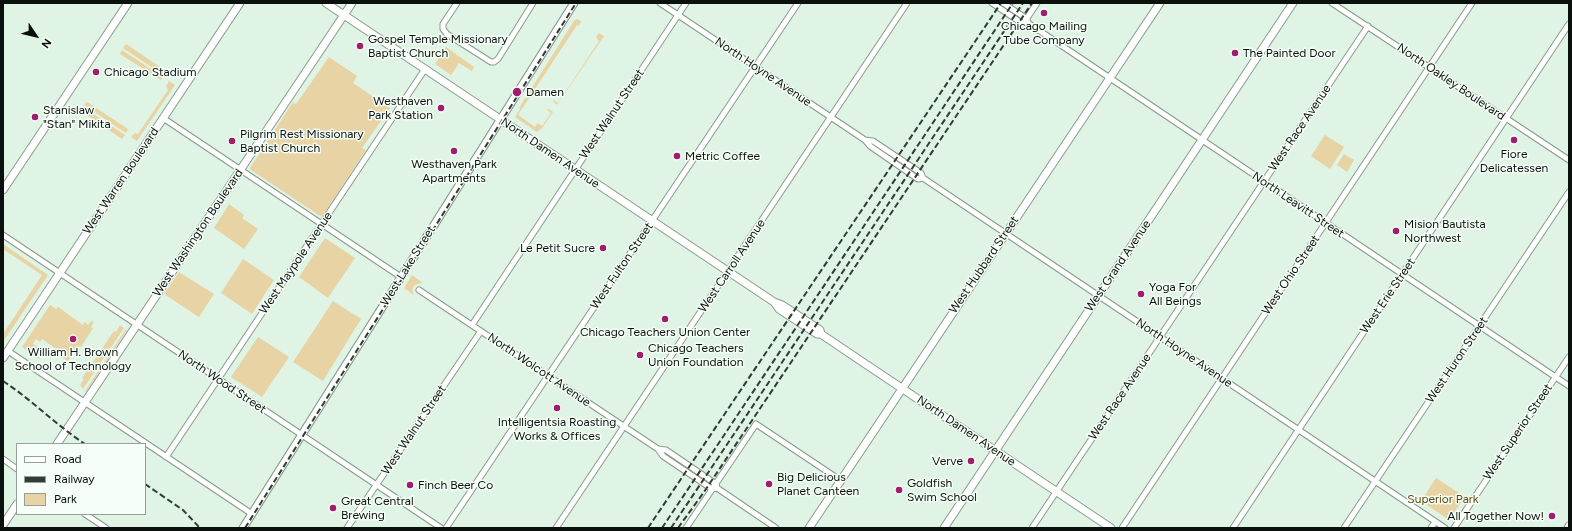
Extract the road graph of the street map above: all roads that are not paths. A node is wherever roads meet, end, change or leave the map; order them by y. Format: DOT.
graph roads {
  1 [pos="128,3"];
  2 [pos="240,3"];
  3 [pos="326,3"];
  4 [pos="352,3"];
  5 [pos="458,3"];
  6 [pos="533,3"];
  7 [pos="574,3"];
  8 [pos="660,3"];
  9 [pos="686,3"];
  10 [pos="798,3"];
  11 [pos="907,3"];
  12 [pos="992,3"];
  13 [pos="1003,3"];
  14 [pos="1037,3"];
  15 [pos="1160,3"];
  16 [pos="1293,3"];
  17 [pos="1332,3"];
  18 [pos="1472,3"];
  19 [pos="344,15"];
  20 [pos="678,15"];
  21 [pos="1026,22"];
  22 [pos="1569,24"];
  23 [pos="1368,26"];
  24 [pos="755,66"];
  25 [pos="1429,67"];
  26 [pos="425,69"];
  27 [pos="1110,78"];
  28 [pos="831,117"];
  29 [pos="163,118"];
  30 [pos="1506,119"];
  31 [pos="500,120"];
  32 [pos="1202,140"];
  33 [pos="1569,160"];
  34 [pos="241,170"];
  35 [pos="575,170"];
  36 [pos="1264,182"];
  37 [pos="3,190"];
  38 [pos="1569,192"];
  39 [pos="652,221"];
  40 [pos="1326,223"];
  41 [pos="322,224"];
  42 [pos="1006,234"];
  43 [pos="3,236"];
  44 [pos="728,271"];
  45 [pos="60,274"];
  46 [pos="1402,274"];
  47 [pos="401,277"];
  48 [pos="419,290"];
  49 [pos="1098,296"];
  50 [pos="137,325"];
  51 [pos="472,325"];
  52 [pos="1480,326"];
  53 [pos="481,331"];
  54 [pos="1159,337"];
  55 [pos="8,351"];
  56 [pos="1569,357"];
  57 [pos="3,358"];
  58 [pos="548,376"];
  59 [pos="1556,377"];
  60 [pos="218,379"];
  61 [pos="1222,379"];
  62 [pos="1569,386"];
  63 [pos="902,388"];
  64 [pos="85,402"];
  65 [pos="624,426"];
  66 [pos="1298,430"];
  67 [pos="301,435"];
  68 [pos="58,443"];
  69 [pos="145,443"];
  70 [pos="146,443"];
  71 [pos="995,451"];
  72 [pos="166,457"];
  73 [pos="3,459"];
  74 [pos="16,468"];
  75 [pos="840,480"];
  76 [pos="1375,481"];
  77 [pos="376,485"];
  78 [pos="715,487"];
  79 [pos="1056,492"];
  80 [pos="16,506"];
  81 [pos="252,514"];
  82 [pos="86,515"];
  83 [pos="1435,522"];
  84 [pos="3,525"];
  85 [pos="106,528"];
  86 [pos="243,528"];
  87 [pos="347,528"];
  88 [pos="441,528"];
  89 [pos="446,528"];
  90 [pos="556,528"];
  91 [pos="686,528"];
  92 [pos="776,528"];
  93 [pos="809,528"];
  94 [pos="944,528"];
  95 [pos="1032,528"];
  96 [pos="1111,528"];
  97 [pos="1122,528"];
  98 [pos="1233,528"];
  99 [pos="1344,528"];
  100 [pos="1431,528"];
  101 [pos="1445,528"];
  102 [pos="1454,528"];
  1 -- 37 [label="main road"];
  2 -- 29 [label="main road, West Warren Boulevard"];
  3 -- 19 [label="main road, North Damen Avenue"];
  4 -- 19 [label="main road, West Washington Boulevard"];
  5 -- 6 [label="street"];
  7 -- 31 [label="main road, West Lake Street"];
  8 -- 20 [label="street, North Hoyne Avenue"];
  9 -- 20 [label="street, West Walnut Street"];
  10 -- 24 [label="street, West Fulton Street"];
  11 -- 28 [label="street, West Carroll Avenue"];
  12 -- 21 [label="street, North Leavitt Street"];
  13 -- 21 [label="street, North Leavitt Street"];
  14 -- 21 [label="street"];
  15 -- 27 [label="main road, West Hubbard Street"];
  16 -- 32 [label="main road, West Grand Avenue"];
  17 -- 23 [label="street, North Oakley Boulevard"];
  18 -- 25 [label="street, West Ohio Street"];
  19 -- 26 [label="main road, North Damen Avenue"];
  19 -- 34 [label="main road, West Washington Boulevard"];
  20 -- 24 [label="street, North Hoyne Avenue"];
  20 -- 35 [label="street, West Walnut Street"];
  21 -- 27 [label="street, North Leavitt Street"];
  22 -- 30 [label="street, West Erie Street"];
  23 -- 25 [label="street, North Oakley Boulevard"];
  23 -- 36 [label="street, West Race Avenue"];
  24 -- 28 [label="street, North Hoyne Avenue"];
  24 -- 39 [label="street, West Fulton Street"];
  25 -- 30 [label="street, North Oakley Boulevard"];
  25 -- 40 [label="street, West Ohio Street"];
  26 -- 31 [label="main road, North Damen Avenue"];
  26 -- 41 [label="street, West Maypole Avenue"];
  27 -- 32 [label="street, North Leavitt Street"];
  27 -- 42 [label="main road, West Hubbard Street"];
  28 -- 42 [label="street, North Hoyne Avenue"];
  28 -- 44 [label="street, West Carroll Avenue"];
  29 -- 34 [label="street"];
  29 -- 45 [label="main road, West Warren Boulevard"];
  30 -- 33 [label="street, North Oakley Boulevard"];
  30 -- 46 [label="street, West Erie Street"];
  31 -- 35 [label="main road, North Damen Avenue"];
  31 -- 47 [label="main road, West Lake Street"];
  32 -- 36 [label="street, North Leavitt Street"];
  32 -- 49 [label="main road, West Grand Avenue"];
  34 -- 41 [label="street"];
  34 -- 50 [label="main road, West Washington Boulevard"];
  35 -- 39 [label="main road, North Damen Avenue"];
  35 -- 51 [label="street, West Walnut Street"];
  36 -- 40 [label="street, North Leavitt Street"];
  36 -- 54 [label="street, West Race Avenue"];
  38 -- 52 [label="street, West Huron Street"];
  39 -- 44 [label="main road, North Damen Avenue"];
  39 -- 58 [label="street, West Fulton Street"];
  40 -- 46 [label="street, North Leavitt Street"];
  40 -- 61 [label="street, West Ohio Street"];
  41 -- 47 [label="street"];
  41 -- 60 [label="street, West Maypole Avenue"];
  42 -- 49 [label="street, North Hoyne Avenue"];
  42 -- 63 [label="main road, West Hubbard Street"];
  43 -- 45 [label="street, North Wood Street"];
  44 -- 63 [label="main road, North Damen Avenue"];
  44 -- 65 [label="street, West Carroll Avenue"];
  45 -- 50 [label="street, North Wood Street"];
  45 -- 55 [label="main road, West Warren Boulevard"];
  46 -- 52 [label="street, North Leavitt Street"];
  46 -- 66 [label="street, West Erie Street"];
  47 -- 67 [label="main road, West Lake Street"];
  48 -- 51 [label="street, North Wolcott Avenue"];
  49 -- 54 [label="street, North Hoyne Avenue"];
  49 -- 71 [label="main road, West Grand Avenue"];
  50 -- 60 [label="street, North Wood Street"];
  50 -- 64 [label="main road, West Washington Boulevard"];
  51 -- 53 [label="street, North Wolcott Avenue"];
  52 -- 59 [label="street, North Leavitt Street"];
  52 -- 76 [label="street, West Huron Street"];
  53 -- 58 [label="street, North Wolcott Avenue"];
  53 -- 77 [label="street, West Walnut Street"];
  54 -- 61 [label="street, North Hoyne Avenue"];
  54 -- 79 [label="street, West Race Avenue"];
  55 -- 57 [label="main road, West Warren Boulevard"];
  55 -- 64 [label="street"];
  56 -- 59 [label="street, West Superior Street"];
  58 -- 65 [label="street, North Wolcott Avenue"];
  58 -- 89 [label="street, West Fulton Street"];
  59 -- 62 [label="street, North Leavitt Street"];
  59 -- 102 [label="street, West Superior Street"];
  60 -- 67 [label="street, North Wood Street"];
  60 -- 72 [label="street, West Maypole Avenue"];
  61 -- 66 [label="street, North Hoyne Avenue"];
  61 -- 97 [label="street, West Ohio Street"];
  63 -- 71 [label="main road, North Damen Avenue"];
  63 -- 75 [label="main road, West Hubbard Street"];
  64 -- 68 [label="main road, West Washington Boulevard"];
  64 -- 69 [label="street"];
  65 -- 78 [label="street, North Wolcott Avenue"];
  65 -- 90 [label="street, West Carroll Avenue"];
  66 -- 76 [label="street, North Hoyne Avenue"];
  66 -- 98 [label="street, West Erie Street"];
  67 -- 77 [label="street, North Wood Street"];
  67 -- 81 [label="main road, West Lake Street"];
  70 -- 72 [label="street"];
  71 -- 79 [label="main road, North Damen Avenue"];
  71 -- 94 [label="main road, West Grand Avenue"];
  72 -- 81 [label="street"];
  73 -- 74 [label="street"];
  75 -- 78 [label="street"];
  75 -- 93 [label="main road, West Hubbard Street"];
  76 -- 83 [label="street, North Hoyne Avenue"];
  76 -- 99 [label="street, West Huron Street"];
  77 -- 87 [label="street, West Walnut Street"];
  77 -- 88 [label="street, North Wood Street"];
  78 -- 91 [label="street"];
  78 -- 92 [label="street, North Wolcott Avenue"];
  79 -- 95 [label="street, West Race Avenue"];
  79 -- 96 [label="main road, North Damen Avenue"];
  80 -- 84 [label="main road"];
  81 -- 86 [label="main road, West Lake Street"];
  82 -- 85 [label="street"];
  83 -- 100 [label="street"];
  83 -- 101 [label="street, North Hoyne Avenue"];
}
